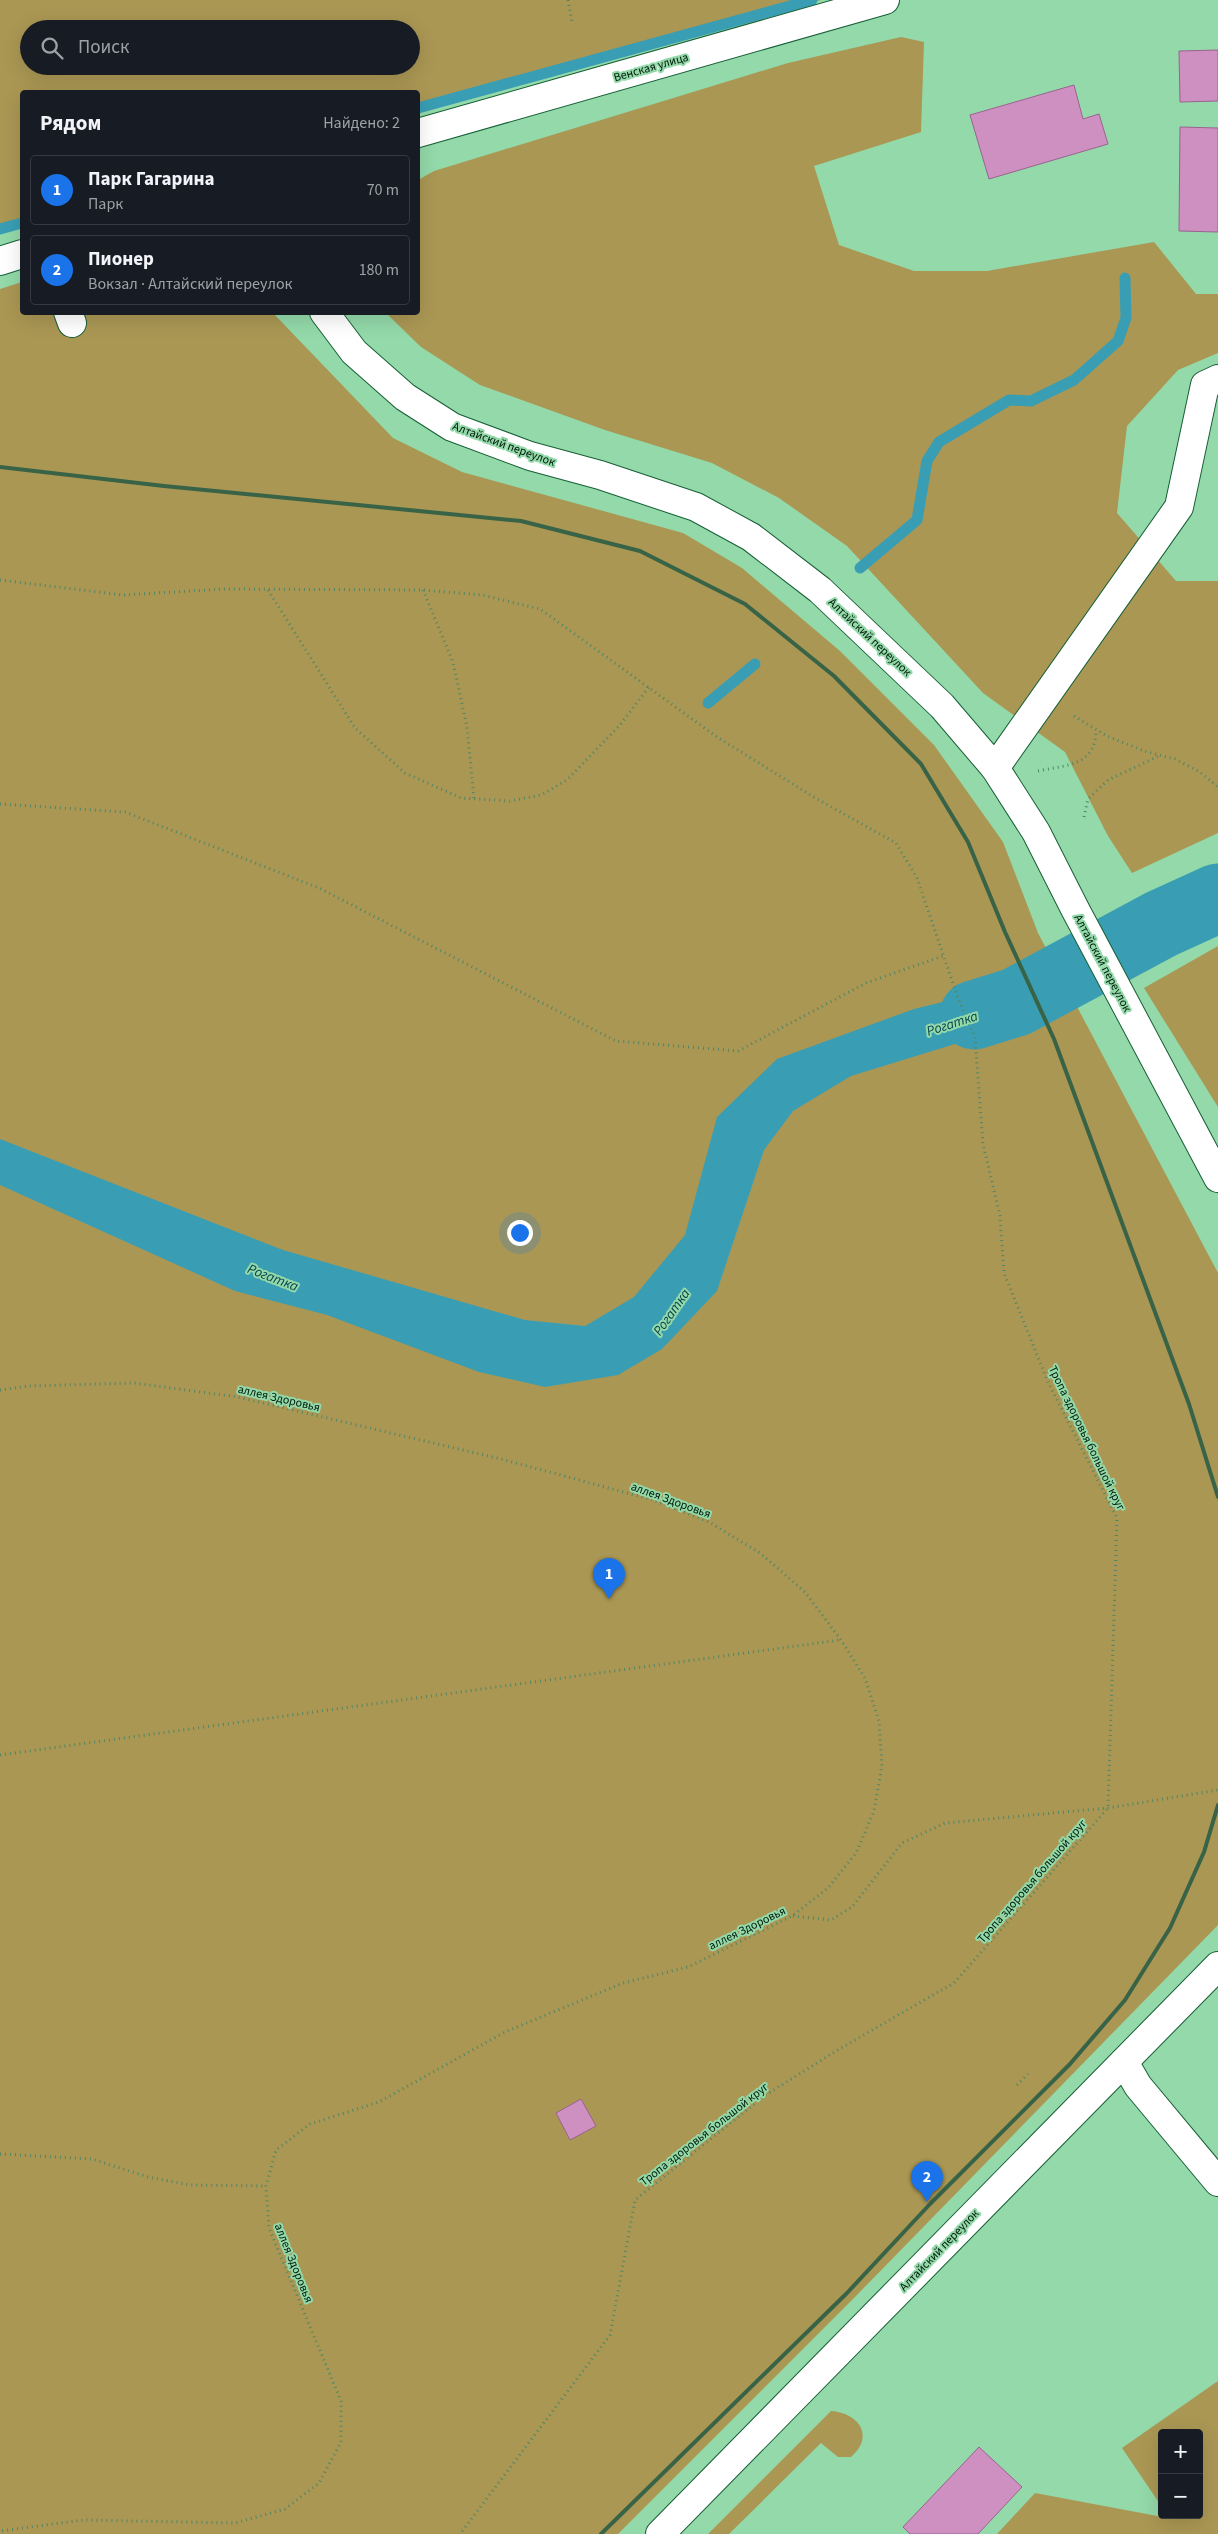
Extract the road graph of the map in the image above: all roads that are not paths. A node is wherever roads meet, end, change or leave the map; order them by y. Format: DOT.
graph roads {
  1 [pos="885,0"];
  2 [pos="420,132"];
  3 [pos="20,255"];
  4 [pos="0,261"];
  5 [pos="326,315"];
  6 [pos="1218,379"];
  7 [pos="995,768"];
  8 [pos="1218,1178"];
  9 [pos="1218,1966"];
  10 [pos="1124,2062"];
  11 [pos="1218,2182"];
  12 [pos="660,2534"];
  1 -- 2 [label="street, Венская улица"];
  3 -- 4 [label="street"];
  5 -- 7 [label="street, Алтайский переулок"];
  6 -- 7 [label="street"];
  7 -- 8 [label="street, Алтайский переулок"];
  9 -- 10 [label="street, Алтайский переулок"];
  10 -- 11 [label="street"];
  10 -- 12 [label="street, Алтайский переулок"];
}
